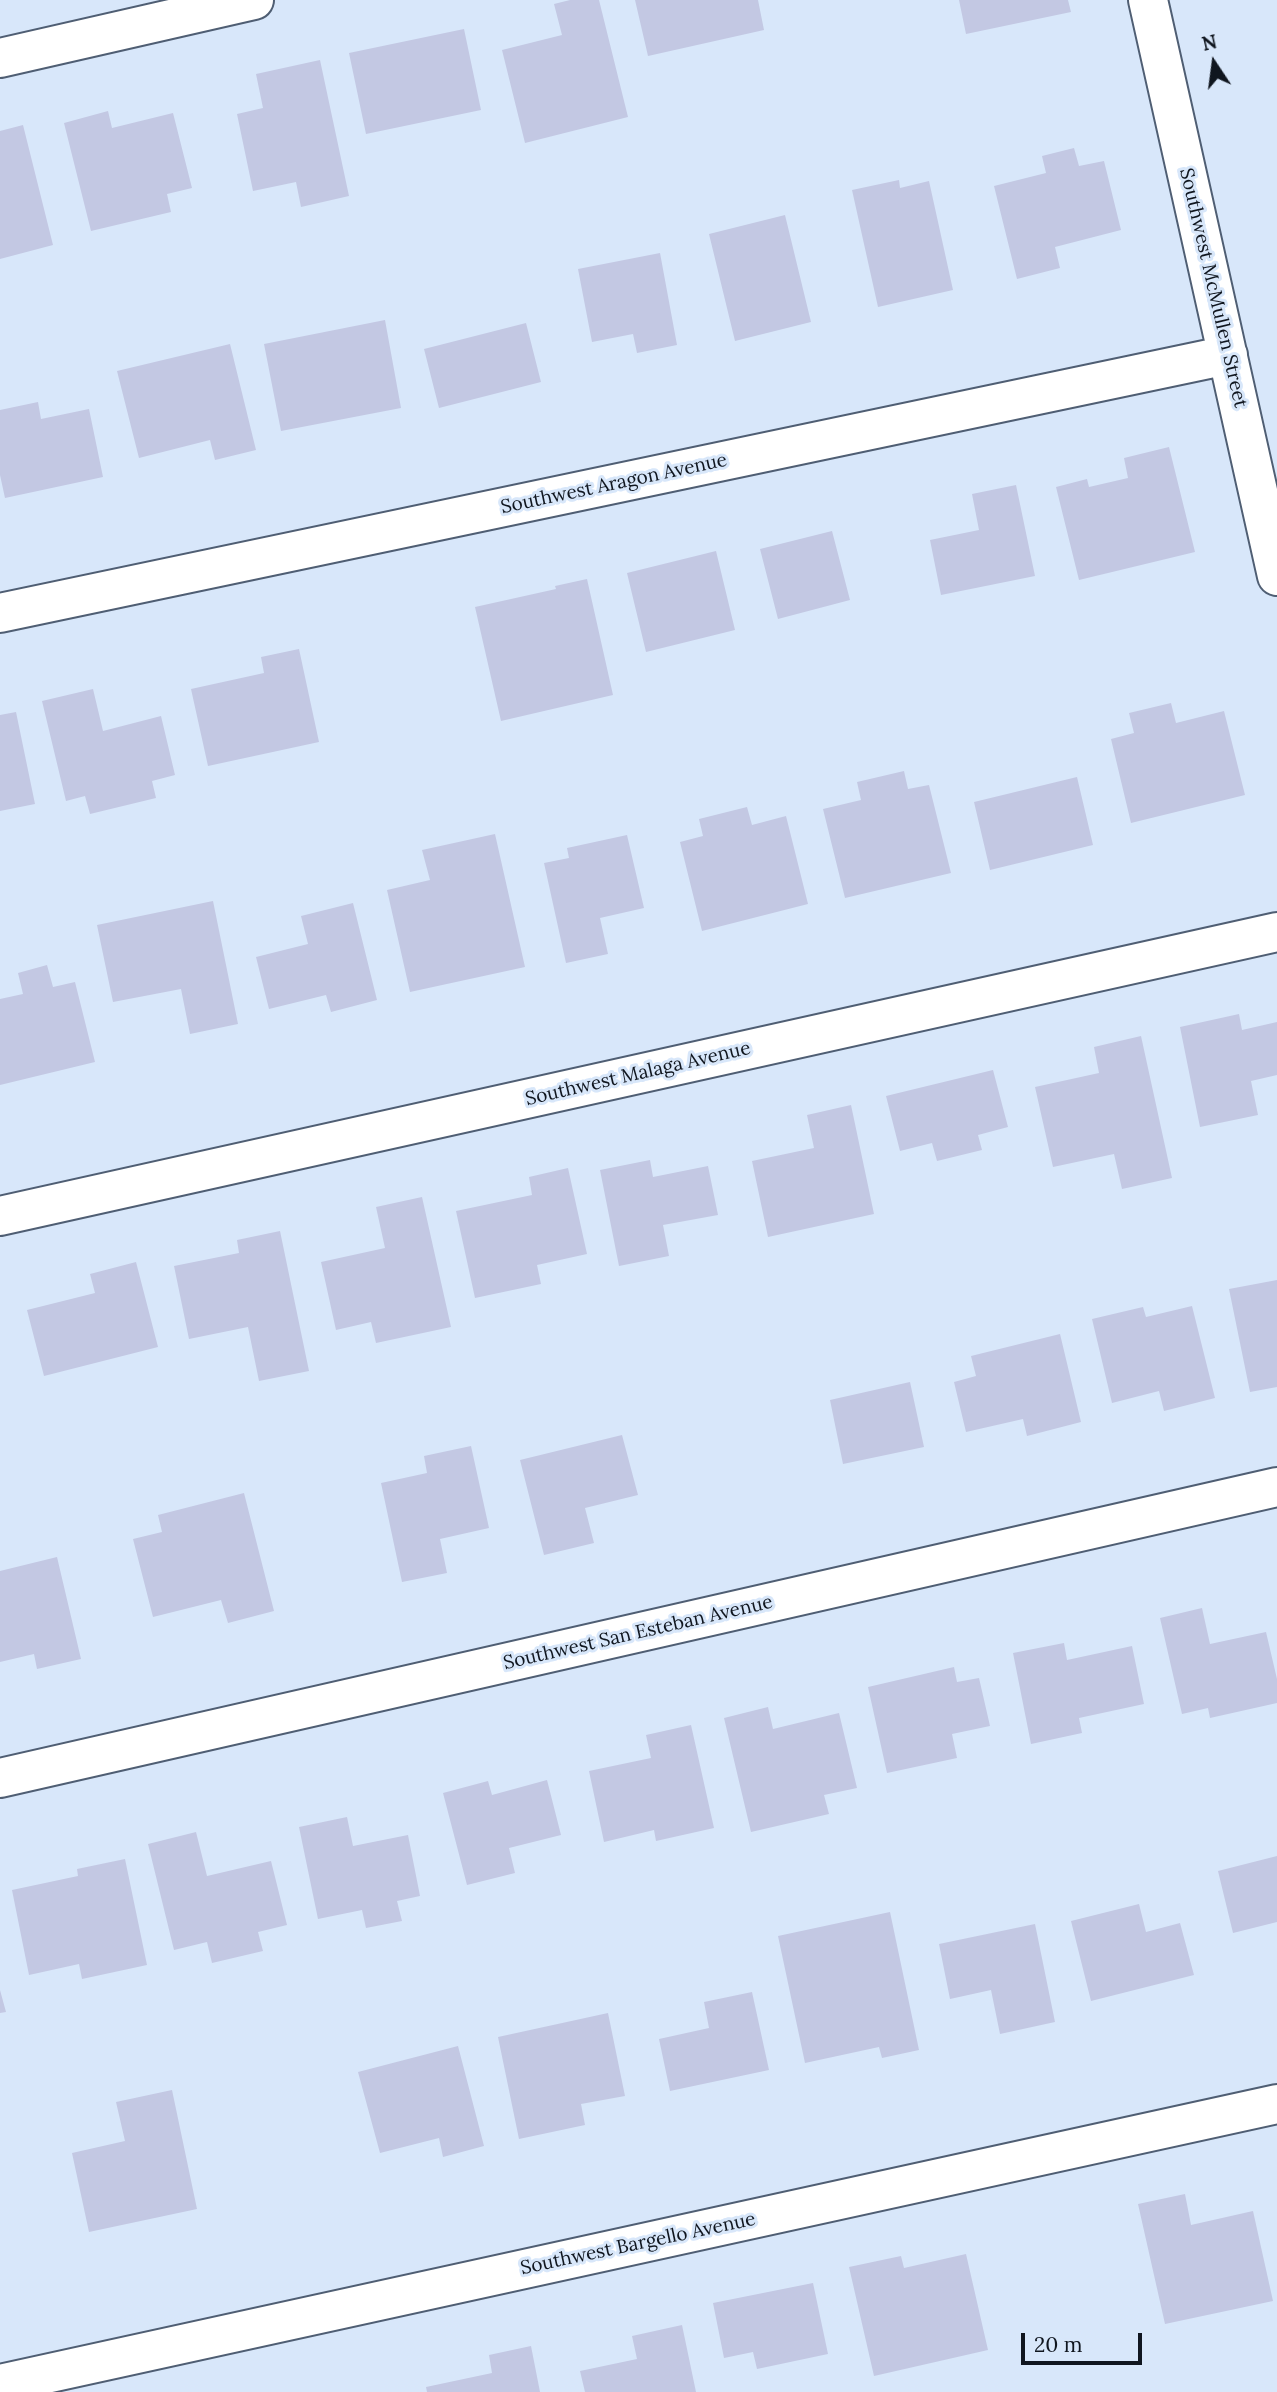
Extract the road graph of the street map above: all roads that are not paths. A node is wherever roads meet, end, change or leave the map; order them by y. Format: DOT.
graph roads {
  1 [pos="254,0"];
  2 [pos="1148,0"];
  3 [pos="0,58"];
  4 [pos="1228,355"];
  5 [pos="1277,576"];
  6 [pos="0,613"];
  7 [pos="1277,932"];
  8 [pos="0,1216"];
  9 [pos="1277,1487"];
  10 [pos="0,1779"];
  11 [pos="1277,2104"];
  12 [pos="0,2384"];
  1 -- 3 [label="street"];
  2 -- 4 [label="street, Southwest McMullen Street"];
  4 -- 5 [label="street, Southwest McMullen Street"];
  4 -- 6 [label="street, Southwest Aragon Avenue"];
  7 -- 8 [label="street, Southwest Malaga Avenue"];
  9 -- 10 [label="street, Southwest San Esteban Avenue"];
  11 -- 12 [label="street, Southwest Bargello Avenue"];
}
